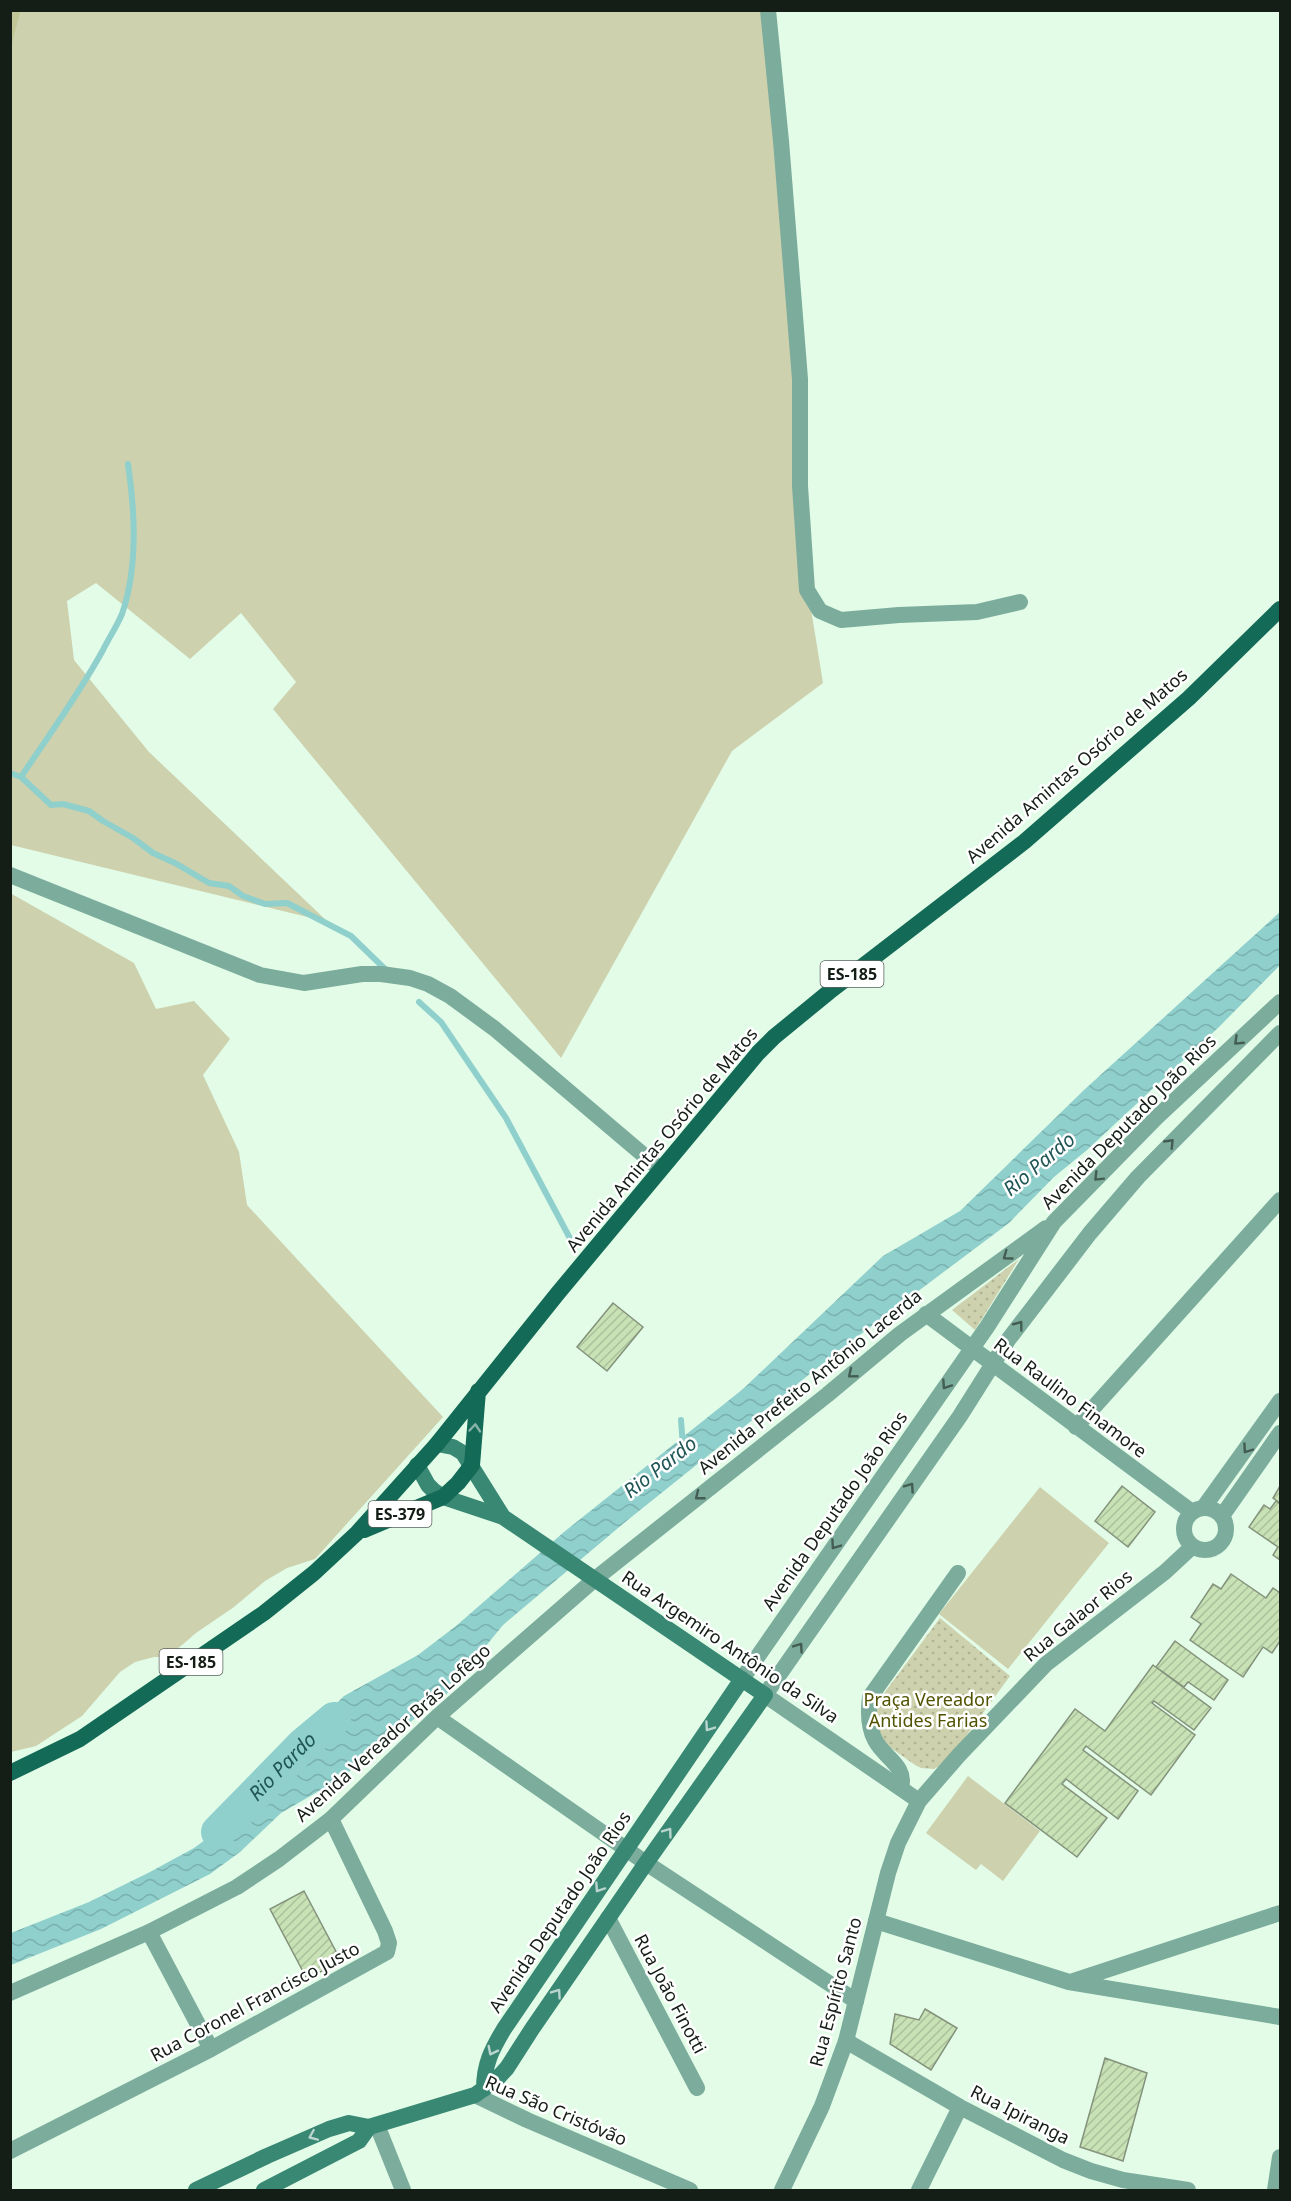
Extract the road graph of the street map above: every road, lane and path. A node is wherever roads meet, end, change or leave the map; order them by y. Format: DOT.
graph roads {
  1 [pos="768,10"];
  2 [pos="1020,602"];
  3 [pos="1281,609"];
  4 [pos="10,875"];
  5 [pos="1281,1002"];
  6 [pos="1281,1033"];
  7 [pos="660,1169"];
  8 [pos="1281,1200"];
  9 [pos="1054,1222"];
  10 [pos="926,1314"];
  11 [pos="970,1349"];
  12 [pos="993,1364"];
  13 [pos="478,1391"];
  14 [pos="1281,1401"];
  15 [pos="1076,1427"];
  16 [pos="1281,1433"];
  17 [pos="437,1444"];
  18 [pos="417,1465"];
  19 [pos="471,1466"];
  20 [pos="443,1497"];
  21 [pos="1198,1510"];
  22 [pos="1222,1516"];
  23 [pos="507,1520"];
  24 [pos="357,1533"];
  25 [pos="1193,1546"];
  26 [pos="958,1573"];
  27 [pos="595,1579"];
  28 [pos="742,1679"];
  29 [pos="765,1695"];
  30 [pos="437,1718"];
  31 [pos="10,1773"];
  32 [pos="901,1788"];
  33 [pos="919,1801"];
  34 [pos="331,1819"];
  35 [pos="626,1849"];
  36 [pos="646,1863"];
  37 [pos="1281,1913"];
  38 [pos="608,1918"];
  39 [pos="876,1921"];
  40 [pos="149,1932"];
  41 [pos="1069,1982"];
  42 [pos="10,1993"];
  43 [pos="856,2001"];
  44 [pos="1281,2017"];
  45 [pos="846,2041"];
  46 [pos="211,2049"];
  47 [pos="697,2088"];
  48 [pos="480,2092"];
  49 [pos="960,2107"];
  50 [pos="373,2126"];
  51 [pos="12,2147"];
  52 [pos="1281,2157"];
  53 [pos="196,2190"];
  54 [pos="264,2190"];
  55 [pos="403,2190"];
  56 [pos="690,2190"];
  57 [pos="782,2190"];
  58 [pos="919,2190"];
  59 [pos="1188,2190"];
  60 [pos="1275,2190"];
  1 -- 2 [label="street"];
  3 -- 7 [label="main road, Avenida Amintas Osório de Matos / ES-185"];
  4 -- 7 [label="street"];
  5 -- 9 [label="street, Avenida Deputado João Rios, one-way"];
  12 -- 6 [label="street, one-way"];
  7 -- 13 [label="main road, Avenida Amintas Osório de Matos / ES-185"];
  8 -- 15 [label="street"];
  9 -- 10 [label="street, Avenida Prefeito Antônio Lacerda, one-way"];
  9 -- 11 [label="street, Avenida Deputado João Rios"];
  10 -- 11 [label="street, Rua Raulino Finamore"];
  10 -- 27 [label="street, Avenida Prefeito Antônio Lacerda, one-way"];
  11 -- 12 [label="street, Rua Raulino Finamore"];
  11 -- 28 [label="street, Avenida Deputado João Rios, one-way"];
  12 -- 15 [label="street, Rua Raulino Finamore"];
  29 -- 12 [label="street, one-way"];
  13 -- 17 [label="main road, ES-185"];
  19 -- 13 [label="main road, one-way"];
  14 -- 21 [label="street, one-way"];
  15 -- 21 [label="street, Rua Raulino Finamore"];
  16 -- 22 [label="street"];
  17 -- 18 [label="main road, ES-185"];
  17 -- 19 [label="main road, ES-379"];
  18 -- 20 [label="main road, ES-379"];
  18 -- 24 [label="main road, ES-185"];
  19 -- 20 [label="main road"];
  19 -- 23 [label="main road, ES-379"];
  20 -- 23 [label="main road, ES-379"];
  20 -- 24 [label="main road, ES-379"];
  21 -- 22 [label="street"];
  21 -- 25 [label="street"];
  22 -- 25 [label="street"];
  23 -- 27 [label="main road, Rua Argemiro Antônio da Silva / ES-379"];
  24 -- 31 [label="main road, ES-185"];
  25 -- 33 [label="street, Rua Galaor Rios"];
  26 -- 32 [label="street"];
  27 -- 28 [label="main road, Rua Argemiro Antônio da Silva / ES-379"];
  27 -- 30 [label="street, Avenida Vereador Brás Lofêgo"];
  28 -- 29 [label="main road, Rua Argemiro Antônio da Silva / ES-379"];
  28 -- 35 [label="main road, Avenida Deputado João Rios, one-way"];
  29 -- 32 [label="street, Rua Argemiro Antônio da Silva"];
  36 -- 29 [label="main road, one-way"];
  30 -- 34 [label="street, Avenida Vereador Brás Lofêgo"];
  30 -- 35 [label="street"];
  32 -- 33 [label="street, Rua Argemiro Antônio da Silva"];
  33 -- 39 [label="street, Rua Espírito Santo"];
  34 -- 40 [label="street, Avenida Vereador Brás Lofêgo"];
  34 -- 46 [label="street, Rua Coronel Francisco Justo"];
  35 -- 36 [label="street"];
  35 -- 48 [label="main road, Avenida Deputado João Rios, one-way"];
  36 -- 38 [label="main road"];
  36 -- 43 [label="street"];
  37 -- 41 [label="street"];
  38 -- 47 [label="street, Rua João Finotti"];
  48 -- 38 [label="main road, one-way"];
  39 -- 41 [label="street"];
  39 -- 43 [label="street, Rua Espírito Santo"];
  40 -- 42 [label="street, Avenida Vereador Brás Lofêgo"];
  40 -- 46 [label="street"];
  41 -- 44 [label="street"];
  43 -- 45 [label="street, Rua Espírito Santo"];
  45 -- 49 [label="street, Rua Ipiranga"];
  45 -- 57 [label="street, Rua Espírito Santo"];
  46 -- 51 [label="street, Rua Coronel Francisco Justo"];
  48 -- 50 [label="main road, Rua São Cristóvão"];
  48 -- 56 [label="street, Rua São Cristóvão"];
  49 -- 58 [label="street"];
  49 -- 59 [label="street, Rua Ipiranga"];
  50 -- 53 [label="main road, Rua São Cristóvão, one-way"];
  50 -- 54 [label="main road, Rua São Cristóvão"];
  50 -- 55 [label="street"];
  52 -- 60 [label="street"];
}
